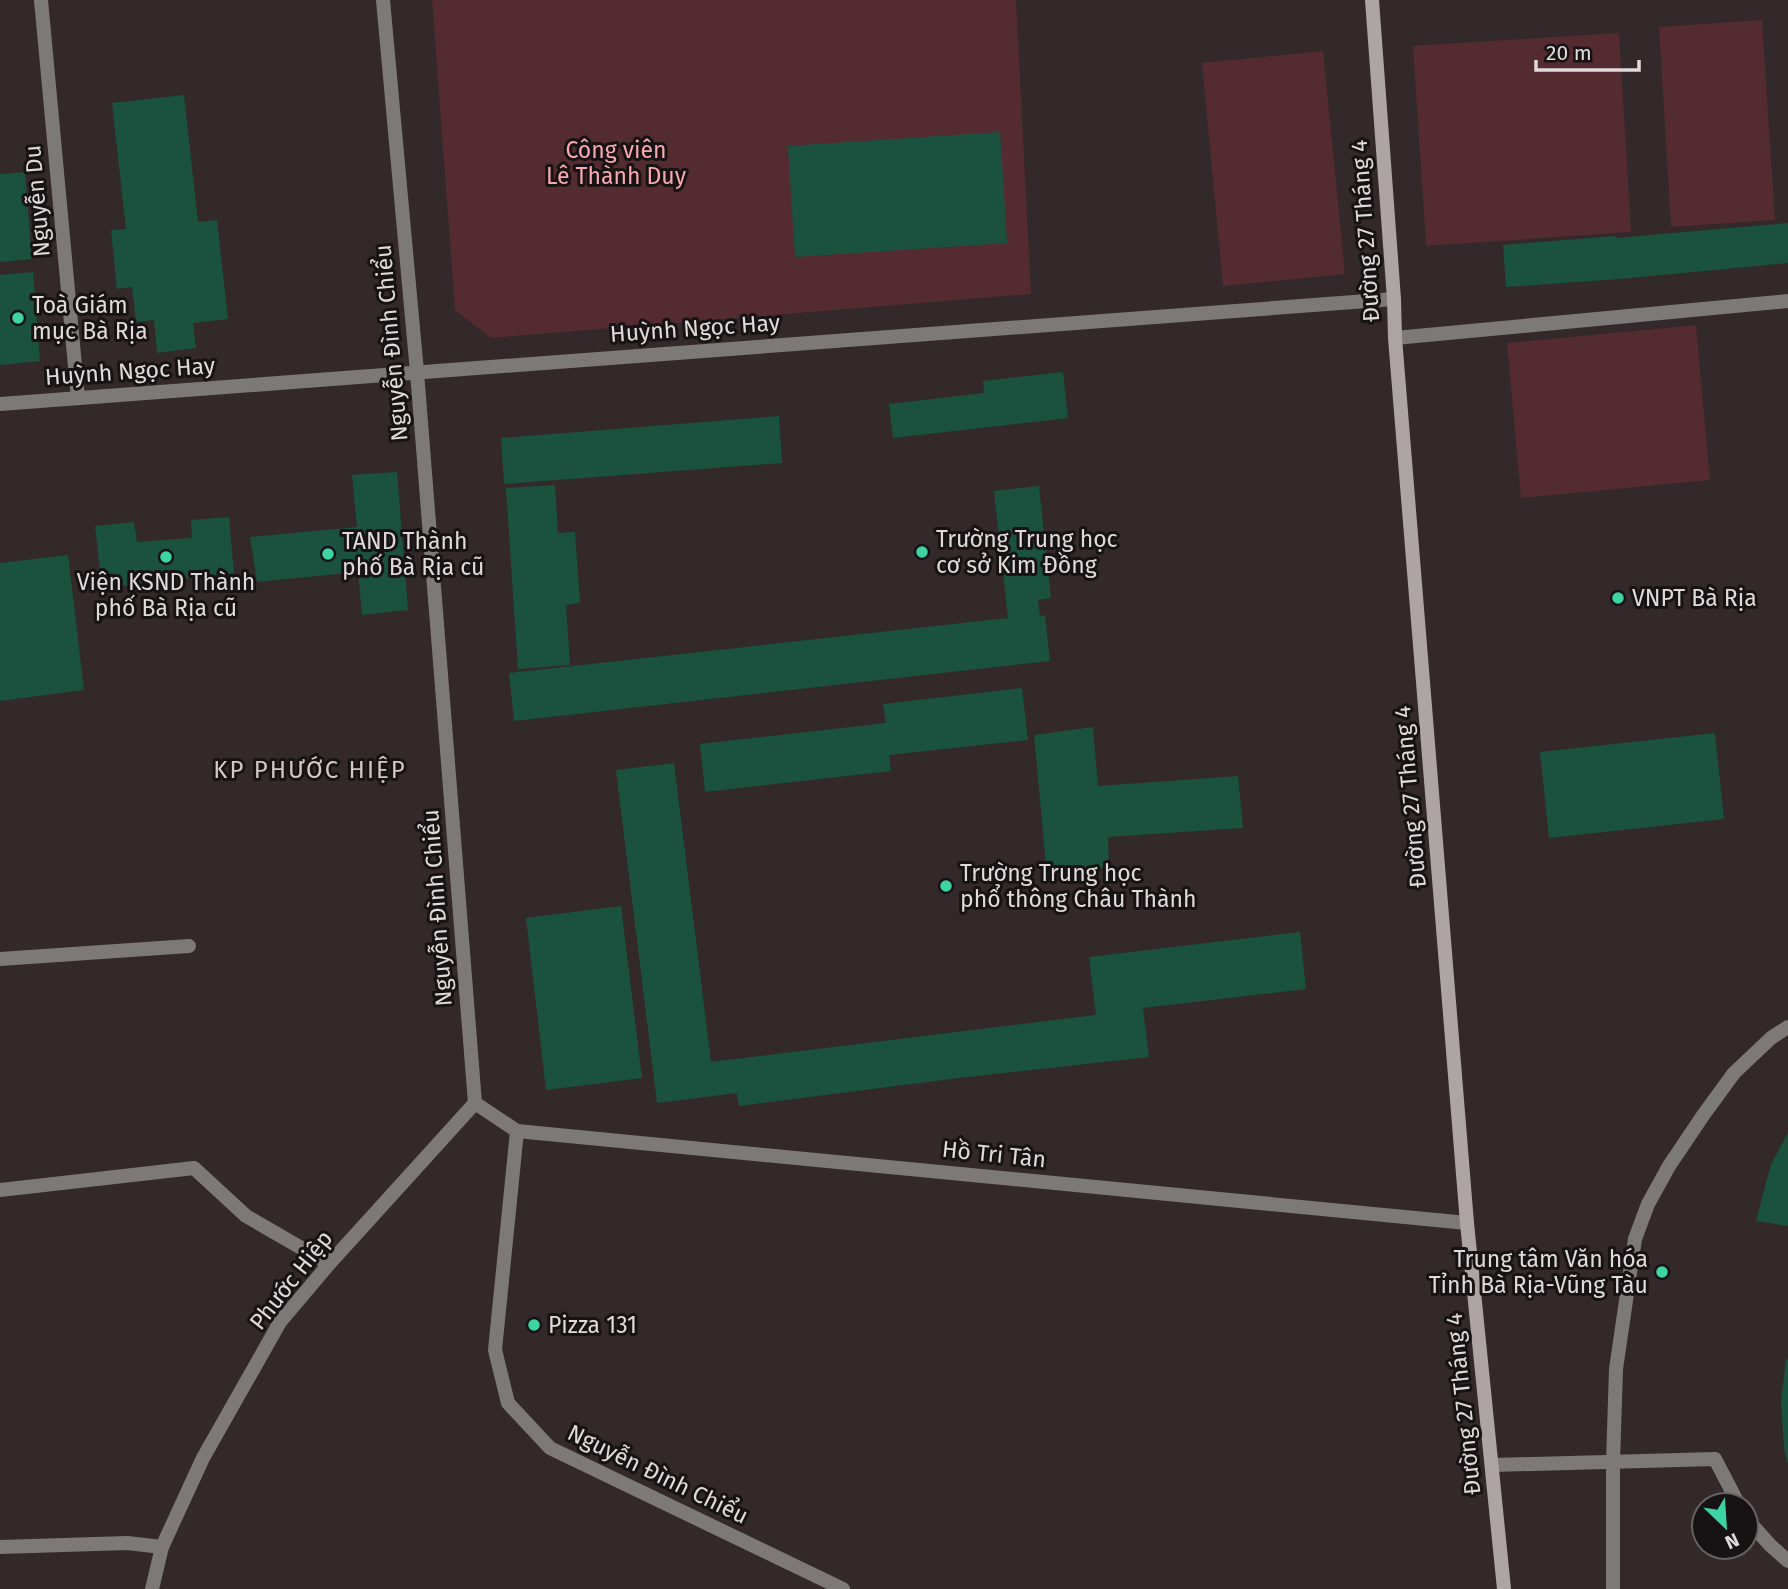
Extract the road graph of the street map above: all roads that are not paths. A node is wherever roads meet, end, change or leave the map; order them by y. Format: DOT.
graph roads {
  1 [pos="41,0"];
  2 [pos="383,0"];
  3 [pos="1372,0"];
  4 [pos="1394,299"];
  5 [pos="1788,301"];
  6 [pos="1395,338"];
  7 [pos="417,372"];
  8 [pos="78,398"];
  9 [pos="0,404"];
  10 [pos="189,946"];
  11 [pos="0,960"];
  12 [pos="1788,1027"];
  13 [pos="475,1103"];
  14 [pos="517,1131"];
  15 [pos="0,1190"];
  16 [pos="1468,1223"];
  17 [pos="329,1264"];
  18 [pos="1613,1462"];
  19 [pos="1492,1465"];
  20 [pos="1732,1491"];
  21 [pos="1760,1534"];
  22 [pos="0,1547"];
  23 [pos="162,1547"];
  24 [pos="1788,1561"];
  25 [pos="152,1589"];
  26 [pos="843,1589"];
  27 [pos="1504,1589"];
  28 [pos="1613,1589"];
  1 -- 8 [label="street, Nguyễn Du"];
  2 -- 7 [label="street, Nguyễn Đình Chiểu"];
  3 -- 4 [label="street, Đường 27 Tháng 4"];
  4 -- 6 [label="street, Đường 27 Tháng 4"];
  4 -- 7 [label="street, Huỳnh Ngọc Hay"];
  5 -- 6 [label="street"];
  6 -- 16 [label="street, Đường 27 Tháng 4"];
  7 -- 8 [label="street, Huỳnh Ngọc Hay"];
  7 -- 13 [label="street, Nguyễn Đình Chiểu"];
  8 -- 9 [label="street, Huỳnh Ngọc Hay"];
  10 -- 11 [label="street"];
  12 -- 18 [label="street"];
  13 -- 14 [label="street"];
  13 -- 17 [label="street, Phước Hiệp"];
  14 -- 16 [label="street, Hồ Tri Tân"];
  14 -- 26 [label="street, Nguyễn Đình Chiểu"];
  15 -- 17 [label="street"];
  16 -- 19 [label="street, Đường 27 Tháng 4"];
  17 -- 23 [label="street, Phước Hiệp"];
  18 -- 19 [label="street"];
  18 -- 20 [label="street"];
  18 -- 28 [label="street"];
  19 -- 27 [label="street, Đường 27 Tháng 4"];
  21 -- 24 [label="street"];
  22 -- 23 [label="street"];
  23 -- 25 [label="street, Phước Hiệp"];
}
